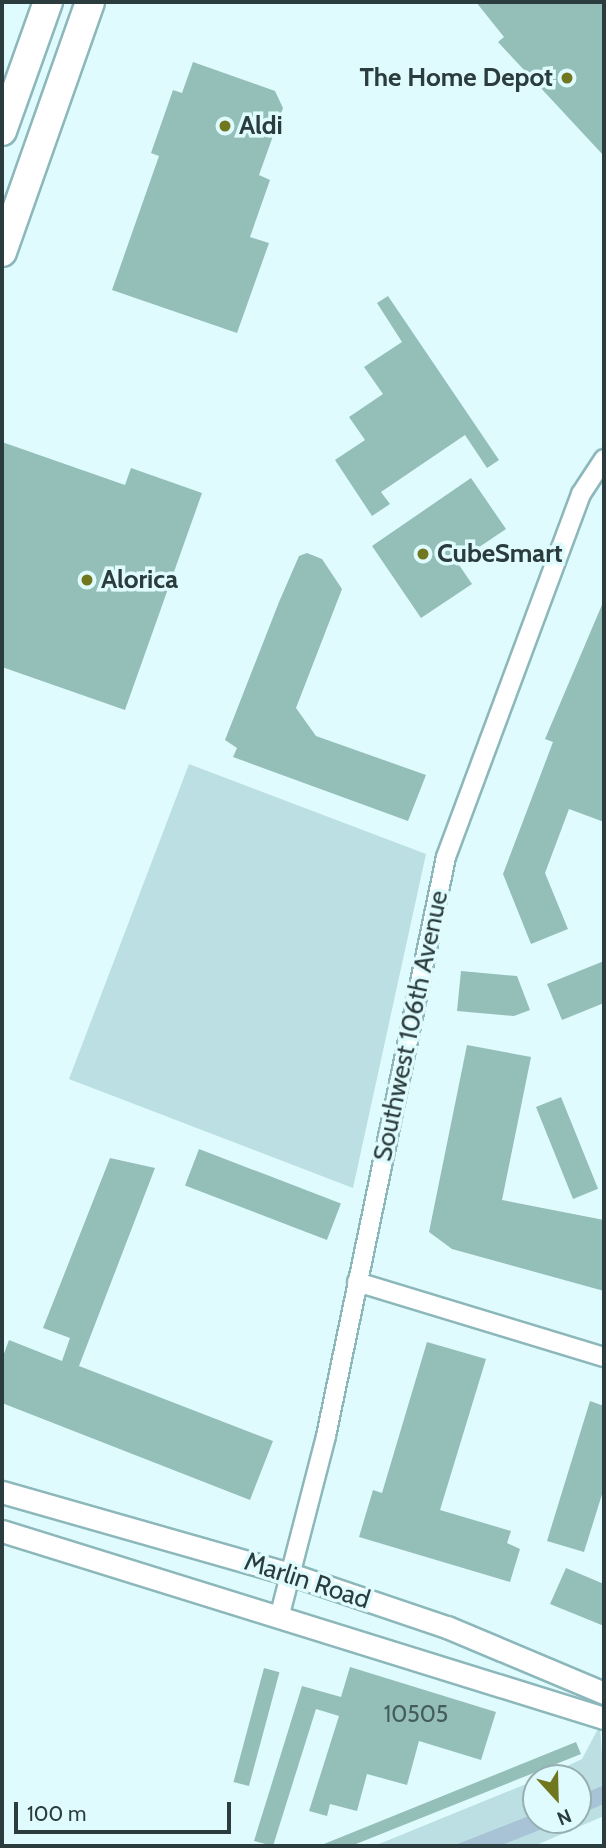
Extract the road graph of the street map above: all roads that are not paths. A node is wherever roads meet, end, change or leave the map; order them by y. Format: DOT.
graph roads {
  1 [pos="48,2"];
  2 [pos="90,2"];
  3 [pos="2,131"];
  4 [pos="2,252"];
  5 [pos="604,459"];
  6 [pos="357,1282"];
  7 [pos="604,1357"];
  8 [pos="7,1493"];
  9 [pos="80,1515"];
  10 [pos="2,1531"];
  11 [pos="70,1551"];
  12 [pos="290,1574"];
  13 [pos="280,1614"];
  14 [pos="604,1693"];
  15 [pos="604,1718"];
  1 -- 3 [label="highway"];
  2 -- 4 [label="highway"];
  5 -- 6 [label="street, Southwest 106th Avenue"];
  6 -- 7 [label="street"];
  6 -- 12 [label="street, Southwest 106th Avenue"];
  8 -- 9 [label="street, Marlin Road"];
  8 -- 10 [label="street"];
  9 -- 11 [label="street"];
  9 -- 12 [label="street, Marlin Road"];
  10 -- 11 [label="street, Marlin Road"];
  11 -- 13 [label="street, Marlin Road"];
  12 -- 13 [label="street, Southwest 106th Avenue"];
  12 -- 14 [label="street, Marlin Road"];
  13 -- 15 [label="street, Marlin Road"];
}
